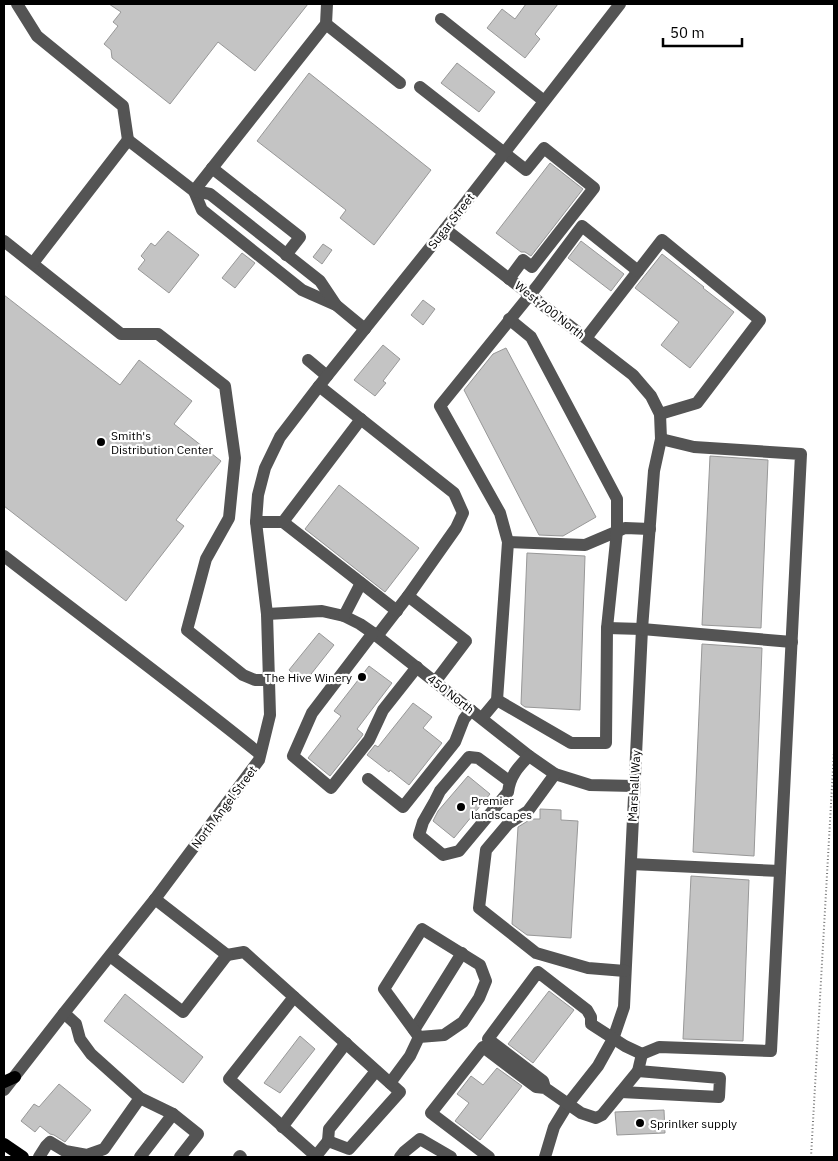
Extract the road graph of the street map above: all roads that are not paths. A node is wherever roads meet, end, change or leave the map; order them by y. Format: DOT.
graph roads {
  1 [pos="17,4"];
  2 [pos="327,4"];
  3 [pos="620,4"];
  4 [pos="440,19"];
  5 [pos="326,24"];
  6 [pos="400,83"];
  7 [pos="420,87"];
  8 [pos="544,101"];
  9 [pos="128,140"];
  10 [pos="504,153"];
  11 [pos="212,168"];
  12 [pos="194,191"];
  13 [pos="445,229"];
  14 [pos="4,241"];
  15 [pos="286,254"];
  16 [pos="33,263"];
  17 [pos="638,271"];
  18 [pos="509,279"];
  19 [pos="529,294"];
  20 [pos="336,305"];
  21 [pos="509,319"];
  22 [pos="365,329"];
  23 [pos="586,338"];
  24 [pos="308,360"];
  25 [pos="328,376"];
  26 [pos="319,386"];
  27 [pos="651,396"];
  28 [pos="660,414"];
  29 [pos="361,419"];
  30 [pos="280,437"];
  31 [pos="661,439"];
  32 [pos="256,522"];
  33 [pos="283,522"];
  34 [pos="650,529"];
  35 [pos="617,530"];
  36 [pos="508,542"];
  37 [pos="4,556"];
  38 [pos="362,583"];
  39 [pos="408,596"];
  40 [pos="397,611"];
  41 [pos="266,614"];
  42 [pos="344,616"];
  43 [pos="607,628"];
  44 [pos="642,629"];
  45 [pos="375,635"];
  46 [pos="792,642"];
  47 [pos="416,667"];
  48 [pos="269,680"];
  49 [pos="435,682"];
  50 [pos="497,700"];
  51 [pos="471,710"];
  52 [pos="482,718"];
  53 [pos="260,754"];
  54 [pos="529,756"];
  55 [pos="555,774"];
  56 [pos="368,779"];
  57 [pos="509,781"];
  58 [pos="634,786"];
  59 [pos="631,864"];
  60 [pos="780,871"];
  61 [pos="155,900"];
  62 [pos="462,953"];
  63 [pos="228,955"];
  64 [pos="110,956"];
  65 [pos="625,971"];
  66 [pos="294,997"];
  67 [pos="64,1013"];
  68 [pos="416,1034"];
  69 [pos="613,1039"];
  70 [pos="346,1044"];
  71 [pos="642,1054"];
  72 [pos="376,1071"];
  73 [pos="638,1071"];
  74 [pos="9,1079"];
  75 [pos="390,1084"];
  76 [pos="545,1088"];
  77 [pos="4,1090"];
  78 [pos="621,1092"];
  79 [pos="140,1098"];
  80 [pos="568,1104"];
  81 [pos="173,1114"];
  82 [pos="282,1126"];
  83 [pos="328,1141"];
  84 [pos="4,1144"];
  85 [pos="23,1157"];
  86 [pos="39,1157"];
  87 [pos="140,1157"];
  88 [pos="180,1157"];
  89 [pos="316,1157"];
  90 [pos="400,1157"];
  91 [pos="451,1157"];
  92 [pos="488,1157"];
  93 [pos="545,1157"];
  1 -- 9 [label="street"];
  2 -- 5 [label="street"];
  3 -- 8 [label="street, Sugar Street"];
  4 -- 8 [label="street"];
  5 -- 6 [label="street"];
  5 -- 11 [label="street"];
  7 -- 10 [label="street"];
  8 -- 10 [label="street, Sugar Street"];
  9 -- 12 [label="street"];
  9 -- 16 [label="street"];
  10 -- 13 [label="street, Sugar Street"];
  10 -- 18 [label="street"];
  11 -- 12 [label="street"];
  11 -- 15 [label="street"];
  12 -- 15 [label="street"];
  12 -- 20 [label="street"];
  13 -- 18 [label="street, West 700 North"];
  13 -- 22 [label="street, Sugar Street"];
  14 -- 16 [label="street"];
  15 -- 20 [label="street"];
  16 -- 48 [label="street"];
  17 -- 19 [label="street"];
  17 -- 23 [label="street"];
  17 -- 28 [label="street"];
  18 -- 19 [label="street, West 700 North"];
  19 -- 21 [label="street"];
  19 -- 23 [label="street, West 700 North"];
  20 -- 22 [label="street"];
  21 -- 35 [label="street"];
  21 -- 36 [label="street"];
  22 -- 25 [label="street, Sugar Street"];
  23 -- 27 [label="street, West 700 North"];
  24 -- 25 [label="street"];
  25 -- 26 [label="street, Sugar Street"];
  26 -- 29 [label="street"];
  26 -- 30 [label="street, Sugar Street"];
  27 -- 28 [label="street, Marshall Way"];
  28 -- 31 [label="street, Marshall Way"];
  29 -- 33 [label="street"];
  29 -- 39 [label="street"];
  30 -- 32 [label="street, North Angel Street"];
  31 -- 34 [label="street, Marshall Way"];
  31 -- 46 [label="street"];
  32 -- 33 [label="street"];
  32 -- 41 [label="street, North Angel Street"];
  33 -- 38 [label="street"];
  34 -- 35 [label="street"];
  34 -- 44 [label="street, Marshall Way"];
  35 -- 36 [label="street"];
  35 -- 43 [label="street"];
  36 -- 50 [label="street"];
  37 -- 53 [label="street"];
  38 -- 40 [label="street"];
  38 -- 42 [label="street"];
  39 -- 40 [label="street"];
  39 -- 49 [label="street"];
  40 -- 45 [label="street"];
  41 -- 42 [label="street, 450 North"];
  41 -- 48 [label="street, North Angel Street"];
  42 -- 45 [label="street, 450 North"];
  43 -- 44 [label="street"];
  43 -- 50 [label="street"];
  44 -- 46 [label="street"];
  44 -- 58 [label="street, Marshall Way"];
  45 -- 47 [label="street, 450 North"];
  45 -- 47 [label="street"];
  46 -- 60 [label="street"];
  47 -- 49 [label="street, 450 North"];
  48 -- 53 [label="street, North Angel Street"];
  49 -- 51 [label="street, 450 North"];
  50 -- 52 [label="street"];
  51 -- 52 [label="street, 450 North"];
  51 -- 56 [label="street"];
  52 -- 54 [label="street, 450 North"];
  53 -- 61 [label="street, North Angel Street"];
  54 -- 55 [label="street, 450 North"];
  54 -- 57 [label="street"];
  55 -- 58 [label="street, 450 North"];
  55 -- 65 [label="street"];
  57 -- 57 [label="street"];
  58 -- 59 [label="street, Marshall Way"];
  59 -- 60 [label="street"];
  59 -- 65 [label="street, Marshall Way"];
  60 -- 71 [label="street"];
  61 -- 63 [label="street"];
  61 -- 64 [label="street, North Angel Street"];
  62 -- 68 [label="street"];
  62 -- 68 [label="street"];
  62 -- 68 [label="street"];
  63 -- 64 [label="street"];
  63 -- 66 [label="street"];
  64 -- 67 [label="street, North Angel Street"];
  65 -- 69 [label="street, Marshall Way"];
  66 -- 70 [label="street"];
  66 -- 82 [label="street"];
  67 -- 74 [label="street, North Angel Street"];
  67 -- 79 [label="street"];
  68 -- 75 [label="street"];
  69 -- 71 [label="street"];
  69 -- 76 [label="street"];
  69 -- 80 [label="street, Marshall Way"];
  70 -- 72 [label="street"];
  70 -- 82 [label="street"];
  71 -- 73 [label="street"];
  72 -- 75 [label="street"];
  72 -- 83 [label="street"];
  73 -- 78 [label="street"];
  73 -- 78 [label="street"];
  74 -- 77 [label="street, North Angel Street"];
  75 -- 83 [label="street"];
  76 -- 80 [label="street"];
  76 -- 92 [label="street"];
  78 -- 80 [label="street"];
  79 -- 81 [label="street"];
  79 -- 86 [label="street"];
  80 -- 93 [label="street, Marshall Way"];
  81 -- 87 [label="street"];
  81 -- 88 [label="street"];
  82 -- 89 [label="street"];
  83 -- 89 [label="street"];
  84 -- 85 [label="main road"];
  90 -- 91 [label="street"];
}
